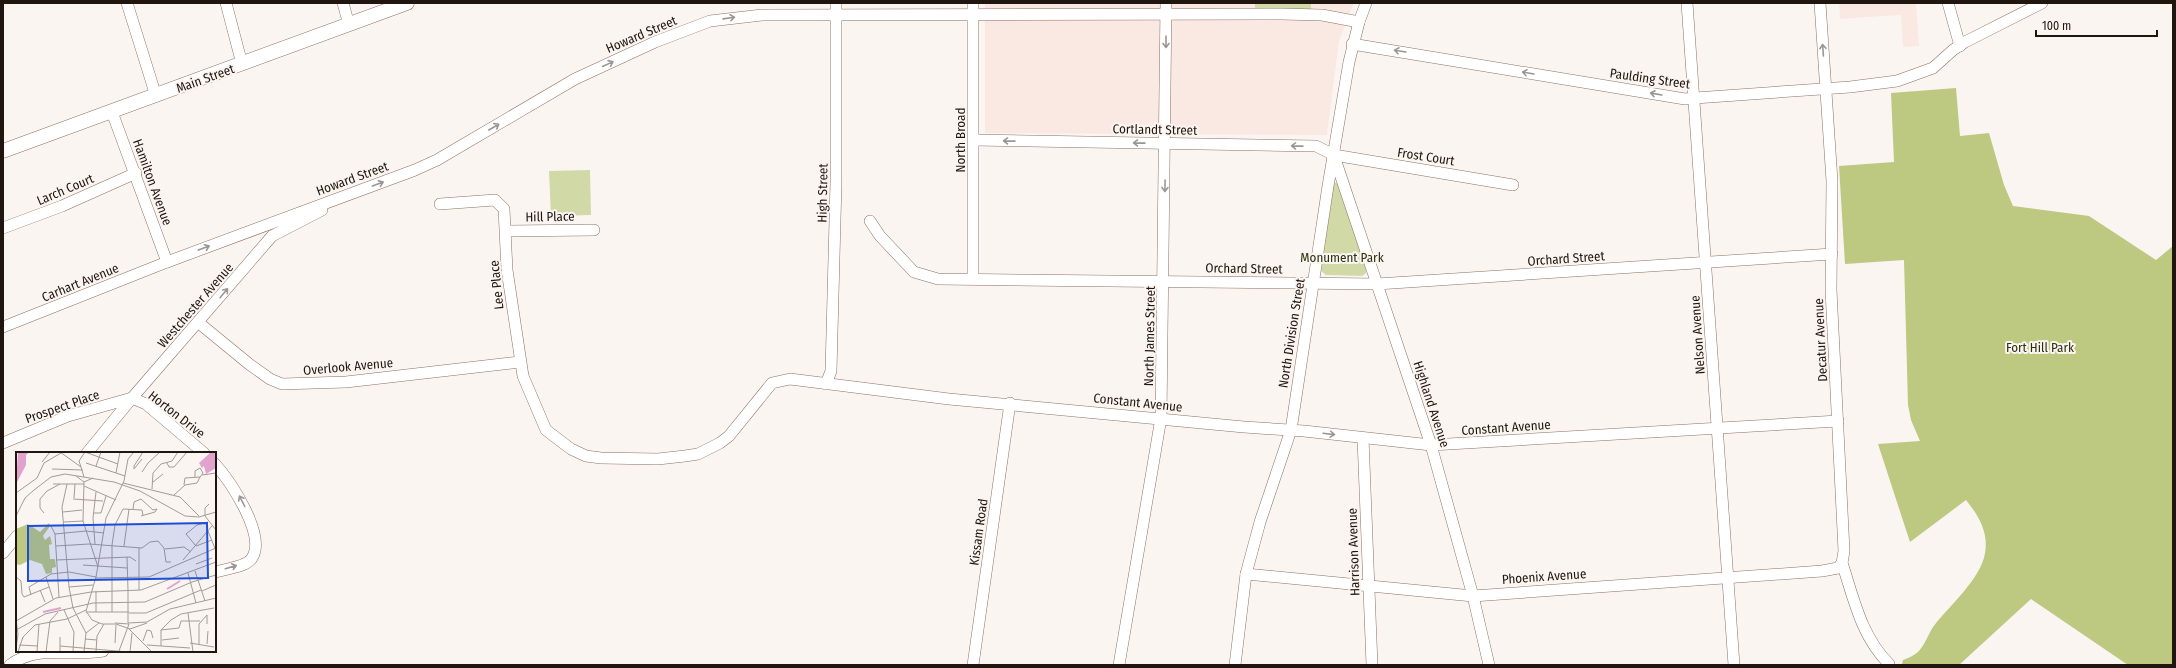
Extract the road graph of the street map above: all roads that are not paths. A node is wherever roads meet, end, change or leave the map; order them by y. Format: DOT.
graph roads {
  1 [pos="128,3"];
  2 [pos="226,3"];
  3 [pos="343,3"];
  4 [pos="408,3"];
  5 [pos="836,3"];
  6 [pos="973,3"];
  7 [pos="1166,3"];
  8 [pos="1366,3"];
  9 [pos="1687,3"];
  10 [pos="1820,3"];
  11 [pos="1948,3"];
  12 [pos="2042,3"];
  13 [pos="974,15"];
  14 [pos="1166,15"];
  15 [pos="836,16"];
  16 [pos="1359,22"];
  17 [pos="349,25"];
  18 [pos="1352,44"];
  19 [pos="1960,46"];
  20 [pos="242,64"];
  21 [pos="1826,89"];
  22 [pos="156,96"];
  23 [pos="1695,98"];
  24 [pos="112,112"];
  25 [pos="974,140"];
  26 [pos="1165,143"];
  27 [pos="3,151"];
  28 [pos="1334,155"];
  29 [pos="136,173"];
  30 [pos="1513,185"];
  31 [pos="341,198"];
  32 [pos="440,204"];
  33 [pos="870,221"];
  34 [pos="3,228"];
  35 [pos="594,230"];
  36 [pos="506,231"];
  37 [pos="1832,254"];
  38 [pos="167,262"];
  39 [pos="1706,263"];
  40 [pos="973,278"];
  41 [pos="1164,280"];
  42 [pos="1313,284"];
  43 [pos="1377,284"];
  44 [pos="199,323"];
  45 [pos="3,327"];
  46 [pos="520,362"];
  47 [pos="826,384"];
  48 [pos="132,398"];
  49 [pos="1010,403"];
  50 [pos="1161,418"];
  51 [pos="1838,421"];
  52 [pos="1718,428"];
  53 [pos="1291,430"];
  54 [pos="1362,438"];
  55 [pos="3,443"];
  56 [pos="1431,445"];
  57 [pos="88,452"];
  58 [pos="203,452"];
  59 [pos="216,465"];
  60 [pos="16,537"];
  61 [pos="3,552"];
  62 [pos="1842,562"];
  63 [pos="216,572"];
  64 [pos="1246,574"];
  65 [pos="1727,577"];
  66 [pos="1368,586"];
  67 [pos="1473,596"];
  68 [pos="70,652"];
  69 [pos="1889,664"];
  70 [pos="10,665"];
  71 [pos="973,665"];
  72 [pos="1119,665"];
  73 [pos="1235,665"];
  74 [pos="1372,665"];
  75 [pos="1488,665"];
  76 [pos="1734,665"];
  1 -- 22 [label="street"];
  2 -- 20 [label="street"];
  3 -- 17 [label="street"];
  4 -- 17 [label="main road, Main Street"];
  5 -- 15 [label="street, High Street"];
  6 -- 13 [label="street, North Broad"];
  7 -- 14 [label="street, North James Street"];
  8 -- 16 [label="street, North Division Street"];
  9 -- 23 [label="street, Nelson Avenue"];
  21 -- 10 [label="street, Decatur Avenue, one-way"];
  11 -- 19 [label="street"];
  12 -- 19 [label="street, Paulding Street"];
  13 -- 14 [label="street, Howard Street"];
  13 -- 15 [label="street, Howard Street"];
  13 -- 25 [label="street, North Broad"];
  14 -- 16 [label="street, Howard Street"];
  14 -- 26 [label="street, North James Street, one-way"];
  31 -- 15 [label="street, Howard Street, one-way"];
  15 -- 47 [label="street, High Street"];
  16 -- 18 [label="street, North Division Street"];
  17 -- 20 [label="main road, Main Street"];
  23 -- 18 [label="street, Paulding Street, one-way"];
  18 -- 28 [label="street, North Division Street"];
  19 -- 21 [label="street, Paulding Street"];
  20 -- 22 [label="main road, Main Street"];
  21 -- 23 [label="street, Paulding Street"];
  21 -- 37 [label="street, Decatur Avenue"];
  22 -- 24 [label="main road, Main Street"];
  23 -- 39 [label="street, Nelson Avenue"];
  24 -- 27 [label="main road, Main Street"];
  24 -- 29 [label="street, Hamilton Avenue"];
  26 -- 25 [label="street, Cortlandt Street, one-way"];
  25 -- 40 [label="street, North Broad"];
  28 -- 26 [label="street, Cortlandt Street, one-way"];
  26 -- 41 [label="street, North James Street, one-way"];
  28 -- 30 [label="street, Frost Court"];
  28 -- 42 [label="street, North Division Street"];
  28 -- 43 [label="street, Highland Avenue"];
  29 -- 34 [label="street, Larch Court"];
  29 -- 38 [label="street, Hamilton Avenue"];
  38 -- 31 [label="street, Howard Street, one-way"];
  44 -- 31 [label="street, Westchester Avenue, one-way"];
  32 -- 36 [label="street, Lee Place"];
  33 -- 40 [label="street, Orchard Street"];
  35 -- 36 [label="street, Hill Place"];
  36 -- 46 [label="street, Lee Place"];
  37 -- 39 [label="street, Orchard Street"];
  37 -- 51 [label="street, Decatur Avenue"];
  38 -- 45 [label="street, Carhart Avenue"];
  39 -- 43 [label="street, Orchard Street"];
  39 -- 52 [label="street, Nelson Avenue"];
  40 -- 41 [label="street, Orchard Street"];
  41 -- 42 [label="street, Orchard Street"];
  41 -- 50 [label="street, North James Street"];
  42 -- 43 [label="street, Orchard Street"];
  42 -- 53 [label="street, North Division Street"];
  43 -- 56 [label="street, Highland Avenue"];
  44 -- 46 [label="street, Overlook Avenue"];
  44 -- 48 [label="street, Westchester Avenue"];
  46 -- 47 [label="street, Constant Avenue"];
  47 -- 49 [label="street, Constant Avenue"];
  48 -- 55 [label="street, Prospect Place"];
  48 -- 57 [label="street, Westchester Avenue"];
  48 -- 58 [label="street, Horton Drive"];
  49 -- 50 [label="street, Constant Avenue"];
  49 -- 71 [label="street, Kissam Road"];
  50 -- 53 [label="street, Constant Avenue"];
  50 -- 72 [label="street, North James Street"];
  51 -- 52 [label="street, Constant Avenue"];
  51 -- 62 [label="street, Decatur Avenue"];
  52 -- 56 [label="street, Constant Avenue"];
  52 -- 65 [label="street, Nelson Avenue"];
  53 -- 54 [label="street, Constant Avenue, one-way"];
  53 -- 64 [label="street, North Division Street"];
  54 -- 56 [label="street, Constant Avenue"];
  54 -- 66 [label="street, Harrison Avenue"];
  56 -- 67 [label="street, Highland Avenue"];
  63 -- 59 [label="street, one-way"];
  60 -- 61 [label="street"];
  62 -- 65 [label="street, Phoenix Avenue"];
  62 -- 69 [label="street, Decatur Avenue"];
  64 -- 66 [label="street, Phoenix Avenue"];
  64 -- 73 [label="street, North Division Street"];
  65 -- 67 [label="street, Phoenix Avenue"];
  65 -- 76 [label="street, Nelson Avenue"];
  66 -- 67 [label="street, Phoenix Avenue"];
  66 -- 74 [label="street, Harrison Avenue"];
  67 -- 75 [label="street, Highland Avenue"];
  68 -- 70 [label="street"];
}
